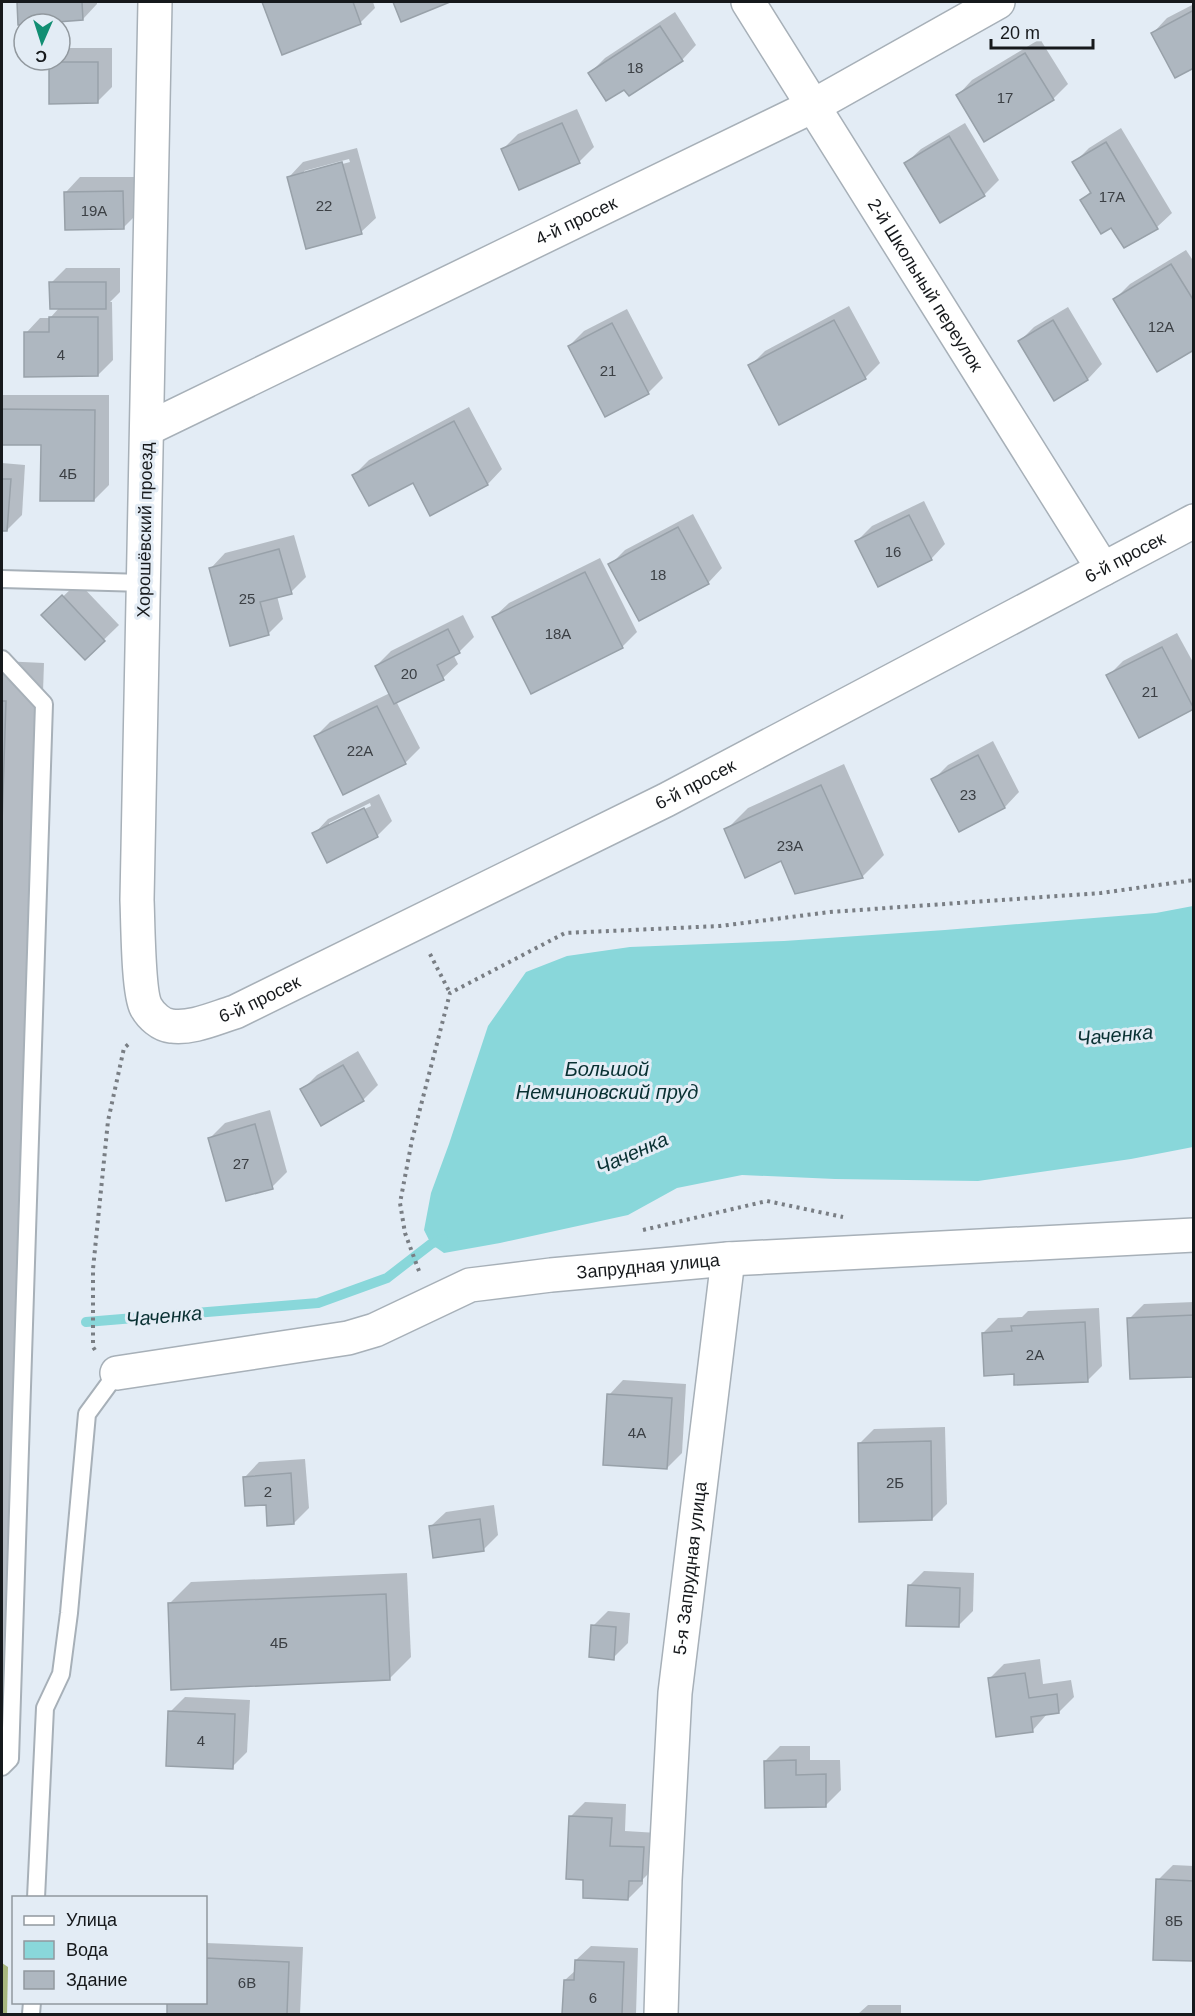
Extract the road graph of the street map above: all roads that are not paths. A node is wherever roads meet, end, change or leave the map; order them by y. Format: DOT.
graph roads {
  1 [pos="155,2"];
  2 [pos="748,2"];
  3 [pos="998,2"];
  4 [pos="813,106"];
  5 [pos="147,429"];
  6 [pos="1194,521"];
  7 [pos="1103,569"];
  8 [pos="2,579"];
  9 [pos="144,583"];
  10 [pos="2,659"];
  11 [pos="188,1026"];
  12 [pos="1194,1235"];
  13 [pos="728,1259"];
  14 [pos="117,1373"];
  15 [pos="2,1767"];
  16 [pos="36,1896"];
  17 [pos="661,2014"];
  1 -- 5 [label="street, Хорошёвский проезд"];
  2 -- 4 [label="street, 2-й Школьный переулок"];
  3 -- 4 [label="street, 4-й просек"];
  4 -- 5 [label="street, 4-й просек"];
  4 -- 7 [label="street, 2-й Школьный переулок"];
  5 -- 9 [label="street, Хорошёвский проезд"];
  6 -- 7 [label="street, 6-й просек"];
  7 -- 11 [label="street, 6-й просек"];
  8 -- 9 [label="lane"];
  9 -- 11 [label="street, Хорошёвский проезд"];
  10 -- 15 [label="lane"];
  12 -- 13 [label="street, Запрудная улица"];
  13 -- 14 [label="street, Запрудная улица"];
  13 -- 17 [label="street, 5-я Запрудная улица"];
  14 -- 16 [label="lane"];
}
